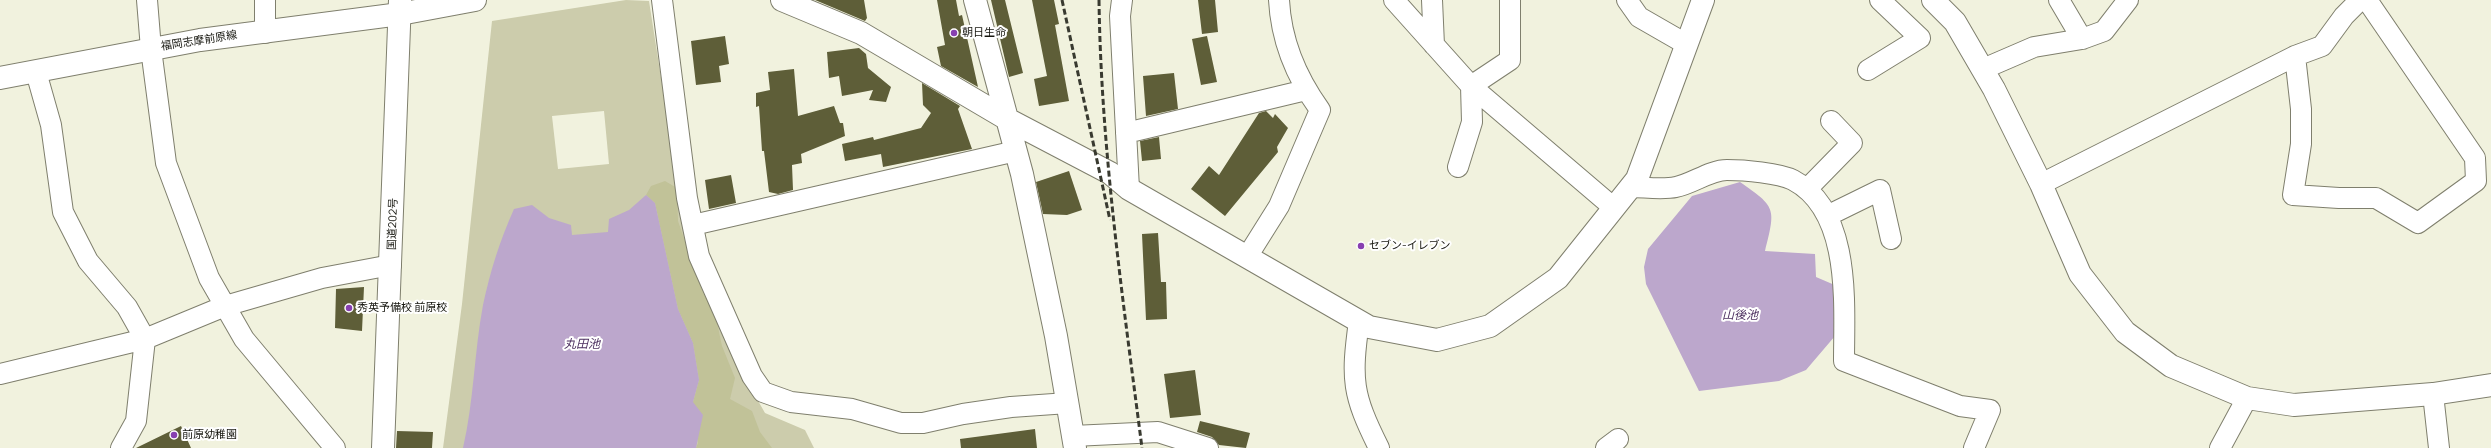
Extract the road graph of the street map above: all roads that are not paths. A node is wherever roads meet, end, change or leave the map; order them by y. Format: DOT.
graph roads {
  1 [pos="148,0"];
  2 [pos="265,0"];
  3 [pos="475,0"];
  4 [pos="662,0"];
  5 [pos="782,0"];
  6 [pos="975,0"];
  7 [pos="1122,0"];
  8 [pos="1279,0"];
  9 [pos="1394,0"];
  10 [pos="1432,0"];
  11 [pos="1510,0"];
  12 [pos="1628,0"];
  13 [pos="1703,0"];
  14 [pos="1880,0"];
  15 [pos="1933,0"];
  16 [pos="2059,0"];
  17 [pos="2128,0"];
  18 [pos="2360,0"];
  19 [pos="2367,0"];
  20 [pos="400,7"];
  21 [pos="265,33"];
  22 [pos="2082,39"];
  23 [pos="1686,44"];
  24 [pos="1434,45"];
  25 [pos="151,49"];
  26 [pos="2295,56"];
  27 [pos="1983,69"];
  28 [pos="1868,70"];
  29 [pos="36,72"];
  30 [pos="0,78"];
  31 [pos="1471,86"];
  32 [pos="1306,90"];
  33 [pos="1008,119"];
  34 [pos="1831,122"];
  35 [pos="1126,133"];
  36 [pos="1016,151"];
  37 [pos="1458,167"];
  38 [pos="2040,184"];
  39 [pos="1630,187"];
  40 [pos="1129,189"];
  41 [pos="1807,189"];
  42 [pos="1614,208"];
  43 [pos="1827,216"];
  44 [pos="693,225"];
  45 [pos="1891,239"];
  46 [pos="1248,257"];
  47 [pos="391,265"];
  48 [pos="225,306"];
  49 [pos="1359,321"];
  50 [pos="145,339"];
  51 [pos="0,374"];
  52 [pos="2491,385"];
  53 [pos="2433,394"];
  54 [pos="2247,398"];
  55 [pos="1068,403"];
  56 [pos="1074,442"];
  57 [pos="121,448"];
  58 [pos="335,448"];
  59 [pos="383,448"];
  60 [pos="1208,448"];
  61 [pos="1379,448"];
  62 [pos="1974,448"];
  63 [pos="2220,448"];
  64 [pos="2439,448"];
  1 -- 25 [label="street"];
  2 -- 21 [label="street"];
  3 -- 20 [label="main road, 福岡志摩前原線"];
  4 -- 44 [label="street"];
  5 -- 33 [label="main road"];
  6 -- 33 [label="main road"];
  7 -- 35 [label="street"];
  8 -- 32 [label="street"];
  9 -- 24 [label="street"];
  10 -- 24 [label="street"];
  11 -- 31 [label="street"];
  12 -- 23 [label="street"];
  13 -- 23 [label="main road"];
  14 -- 28 [label="street"];
  15 -- 27 [label="main road"];
  16 -- 22 [label="street"];
  17 -- 22 [label="street"];
  18 -- 26 [label="street"];
  19 -- 26 [label="street"];
  20 -- 21 [label="main road, 福岡志摩前原線"];
  20 -- 47 [label="main road, 国道202号"];
  21 -- 25 [label="main road, 福岡志摩前原線"];
  22 -- 27 [label="street"];
  23 -- 39 [label="main road"];
  24 -- 31 [label="street"];
  25 -- 29 [label="main road, 福岡志摩前原線"];
  25 -- 48 [label="street"];
  26 -- 38 [label="street"];
  27 -- 38 [label="main road"];
  29 -- 30 [label="main road, 福岡志摩前原線"];
  29 -- 50 [label="street"];
  31 -- 37 [label="street"];
  31 -- 42 [label="street"];
  32 -- 35 [label="street"];
  32 -- 46 [label="street"];
  33 -- 36 [label="main road"];
  33 -- 40 [label="main road"];
  34 -- 41 [label="street"];
  35 -- 40 [label="street"];
  36 -- 44 [label="street"];
  36 -- 55 [label="main road"];
  38 -- 54 [label="main road"];
  39 -- 41 [label="street"];
  39 -- 42 [label="main road"];
  40 -- 46 [label="main road"];
  41 -- 43 [label="street"];
  42 -- 49 [label="main road"];
  43 -- 45 [label="street"];
  43 -- 62 [label="street"];
  44 -- 55 [label="street"];
  46 -- 49 [label="main road"];
  47 -- 48 [label="street"];
  47 -- 59 [label="main road, 国道202号"];
  48 -- 50 [label="street"];
  48 -- 58 [label="street"];
  49 -- 61 [label="street"];
  50 -- 51 [label="street"];
  50 -- 57 [label="street"];
  52 -- 53 [label="main road"];
  53 -- 54 [label="main road"];
  53 -- 64 [label="street"];
  54 -- 63 [label="street"];
  55 -- 56 [label="main road"];
  56 -- 60 [label="street"];
}
